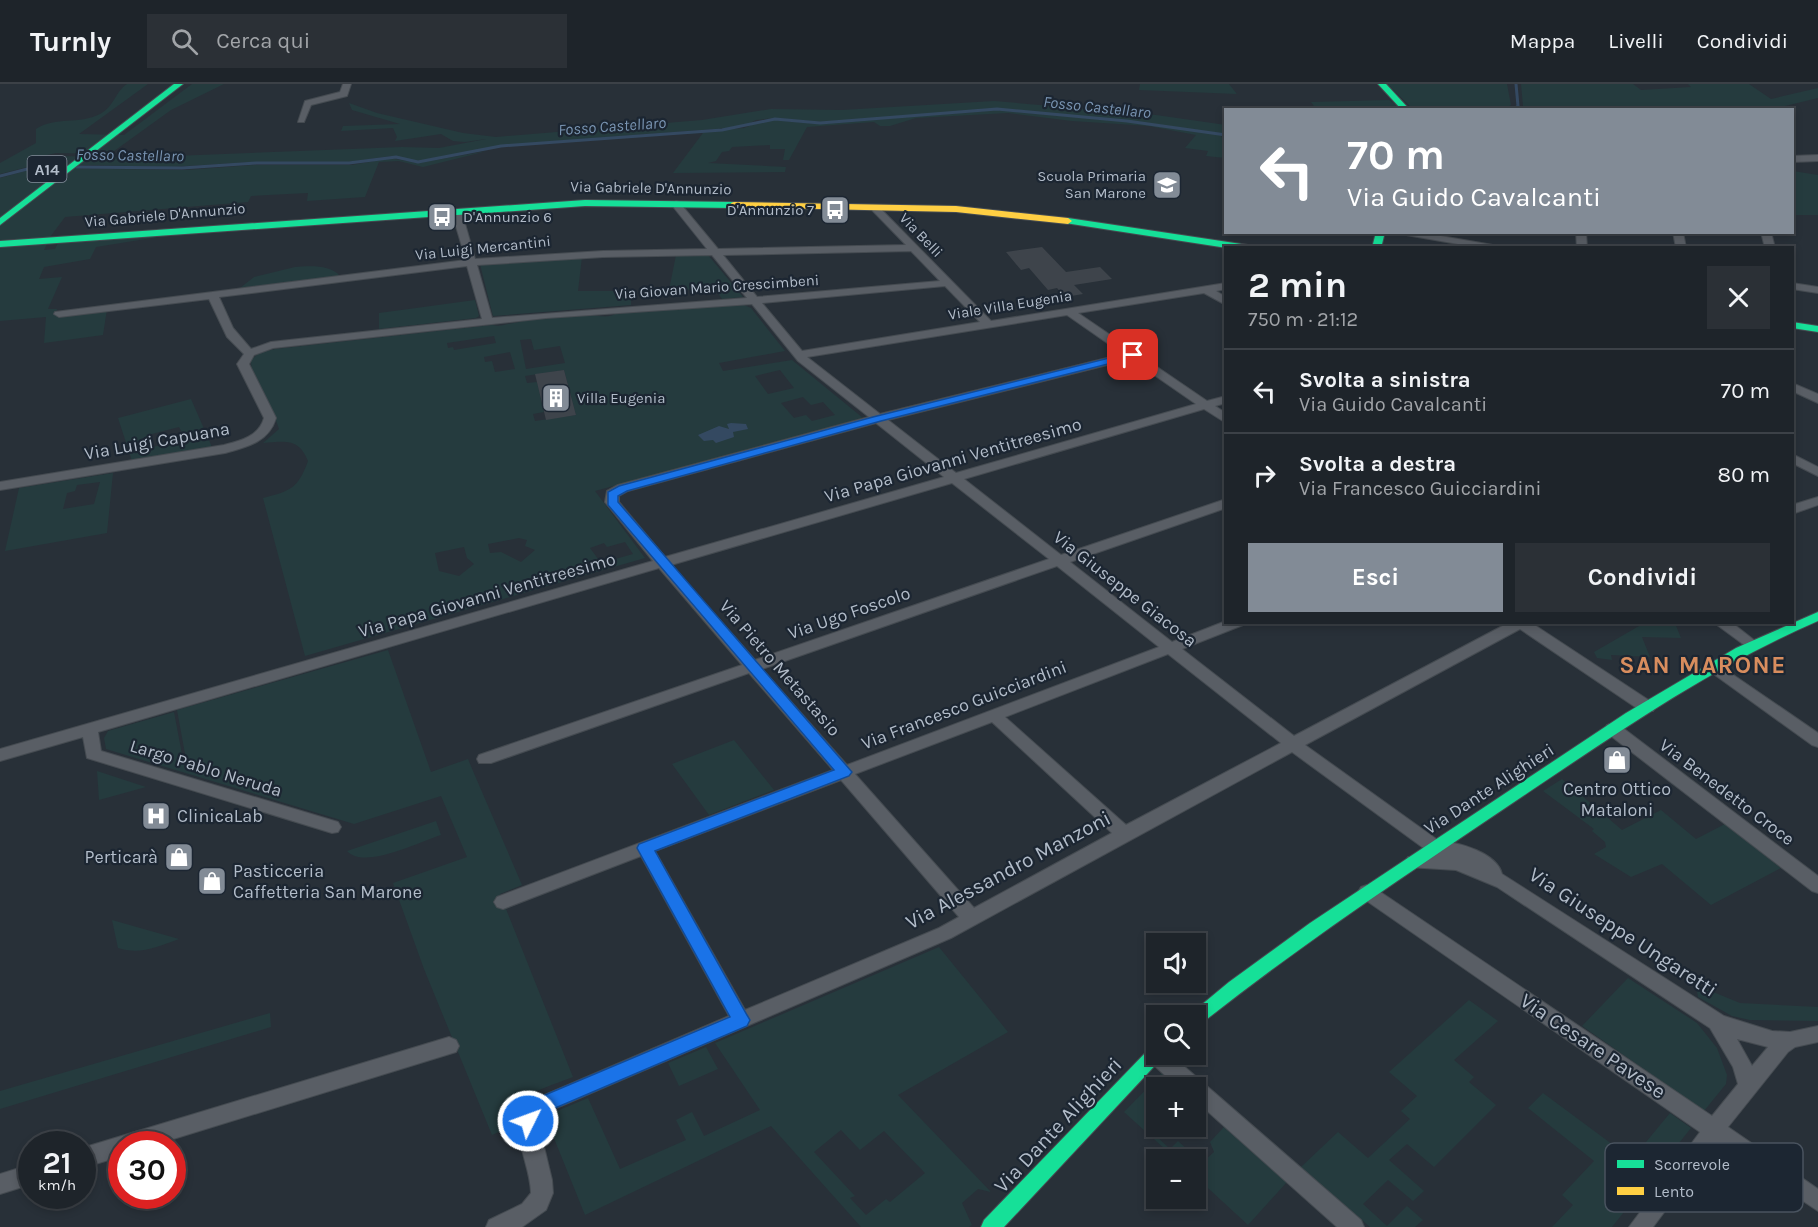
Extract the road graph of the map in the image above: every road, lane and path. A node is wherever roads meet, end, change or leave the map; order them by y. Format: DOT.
graph roads {
  1 [pos="160,84"];
  2 [pos="179,84"];
  3 [pos="347,84"];
  4 [pos="1382,84"];
  5 [pos="1405,108"];
  6 [pos="301,120"];
  7 [pos="1818,158"];
  8 [pos="1794,159"];
  9 [pos="676,204"];
  10 [pos="0,205"];
  11 [pos="874,207"];
  12 [pos="457,213"];
  13 [pos="0,222"];
  14 [pos="1408,234"];
  15 [pos="0,244"];
  16 [pos="1234,246"];
  17 [pos="1491,246"];
  18 [pos="913,248"];
  19 [pos="714,252"];
  20 [pos="472,262"];
  21 [pos="947,283"];
  22 [pos="1224,286"];
  23 [pos="1794,286"];
  24 [pos="1206,289"];
  25 [pos="1818,290"];
  26 [pos="213,294"];
  27 [pos="754,301"];
  28 [pos="1224,301"];
  29 [pos="1068,311"];
  30 [pos="58,314"];
  31 [pos="488,321"];
  32 [pos="988,324"];
  33 [pos="1794,325"];
  34 [pos="1818,329"];
  35 [pos="250,354"];
  36 [pos="798,355"];
  37 [pos="1133,355"];
  38 [pos="1794,387"];
  39 [pos="1818,399"];
  40 [pos="1224,400"];
  41 [pos="1206,405"];
  42 [pos="1224,418"];
  43 [pos="877,419"];
  44 [pos="1794,459"];
  45 [pos="1818,472"];
  46 [pos="952,479"];
  47 [pos="0,486"];
  48 [pos="1818,501"];
  49 [pos="1224,504"];
  50 [pos="1794,509"];
  51 [pos="1058,561"];
  52 [pos="662,563"];
  53 [pos="1816,619"];
  54 [pos="1233,624"];
  55 [pos="1518,624"];
  56 [pos="1522,624"];
  57 [pos="1723,624"];
  58 [pos="1752,644"];
  59 [pos="1169,648"];
  60 [pos="1713,666"];
  61 [pos="753,667"];
  62 [pos="1647,707"];
  63 [pos="994,715"];
  64 [pos="90,729"];
  65 [pos="1613,729"];
  66 [pos="1818,741"];
  67 [pos="1293,744"];
  68 [pos="0,755"];
  69 [pos="484,759"];
  70 [pos="844,772"];
  71 [pos="1467,826"];
  72 [pos="332,827"];
  73 [pos="1124,834"];
  74 [pos="1434,847"];
  75 [pos="645,848"];
  76 [pos="1480,860"];
  77 [pos="1411,863"];
  78 [pos="1460,864"];
  79 [pos="1503,882"];
  80 [pos="1818,886"];
  81 [pos="1367,892"];
  82 [pos="503,902"];
  83 [pos="972,919"];
  84 [pos="1206,1010"];
  85 [pos="741,1020"];
  86 [pos="1717,1022"];
  87 [pos="1818,1035"];
  88 [pos="1790,1040"];
  89 [pos="448,1046"];
  90 [pos="1146,1064"];
  91 [pos="1169,1065"];
  92 [pos="1182,1077"];
  93 [pos="1749,1086"];
  94 [pos="1206,1098"];
  95 [pos="1714,1128"];
  96 [pos="170,1131"];
  97 [pos="1703,1143"];
  98 [pos="1735,1143"];
  99 [pos="18,1178"];
  100 [pos="0,1184"];
  101 [pos="1803,1190"];
  102 [pos="1818,1201"];
  103 [pos="1651,1212"];
  104 [pos="497,1227"];
  105 [pos="991,1227"];
  106 [pos="1353,1227"];
  107 [pos="1640,1227"];
  1 -- 10 [label="main road, A14"];
  2 -- 13 [label="main road, A14"];
  3 -- 6 [label="street"];
  4 -- 5 [label="main road"];
  7 -- 8 [label="street"];
  9 -- 11 [label="main road, Via Gabriele D'Annunzio"];
  9 -- 12 [label="main road, Via Gabriele D'Annunzio"];
  9 -- 19 [label="street, Via Giuseppe Giacosa"];
  11 -- 16 [label="main road, Via Gabriele D'Annunzio"];
  11 -- 18 [label="street, Via Belli"];
  12 -- 15 [label="main road, Via Gabriele D'Annunzio"];
  12 -- 20 [label="street"];
  14 -- 17 [label="street"];
  18 -- 19 [label="street, Via Luigi Mercantini"];
  18 -- 21 [label="street, Via Belli"];
  19 -- 20 [label="street, Via Luigi Mercantini"];
  19 -- 27 [label="street, Via Giuseppe Giacosa"];
  20 -- 26 [label="street, Via Luigi Mercantini"];
  20 -- 31 [label="street"];
  21 -- 27 [label="street, Via Giovan Mario Crescimbeni"];
  21 -- 32 [label="street, Via Belli"];
  22 -- 24 [label="street, Viale Villa Eugenia"];
  23 -- 25 [label="street"];
  24 -- 28 [label="street"];
  24 -- 29 [label="street, Viale Villa Eugenia"];
  26 -- 30 [label="street, Via Luigi Mercantini"];
  26 -- 35 [label="street"];
  27 -- 31 [label="street, Via Giovan Mario Crescimbeni"];
  27 -- 36 [label="street, Via Giuseppe Giacosa"];
  29 -- 32 [label="street, Viale Villa Eugenia"];
  29 -- 37 [label="street"];
  31 -- 35 [label="street"];
  32 -- 36 [label="street, Viale Villa Eugenia"];
  33 -- 34 [label="main road"];
  35 -- 47 [label="street, Via Luigi Capuana"];
  36 -- 43 [label="street, Via Giuseppe Giacosa"];
  37 -- 41 [label="street"];
  37 -- 43 [label="street"];
  38 -- 39 [label="street"];
  40 -- 41 [label="street, Via Papa Giovanni Ventitreesimo"];
  41 -- 42 [label="street"];
  41 -- 46 [label="street, Via Papa Giovanni Ventitreesimo"];
  43 -- 46 [label="street, Via Giuseppe Giacosa"];
  43 -- 52 [label="street, Via Pietro Metastasio"];
  44 -- 45 [label="street"];
  46 -- 51 [label="street, Via Giuseppe Giacosa"];
  46 -- 52 [label="street, Via Papa Giovanni Ventitreesimo"];
  48 -- 50 [label="street"];
  49 -- 51 [label="street, Via Ugo Foscolo"];
  51 -- 59 [label="street, Via Giuseppe Giacosa"];
  51 -- 61 [label="street, Via Ugo Foscolo"];
  52 -- 61 [label="street, Via Pietro Metastasio"];
  52 -- 64 [label="street, Via Papa Giovanni Ventitreesimo"];
  53 -- 58 [label="main road, Via Dante Alighieri"];
  54 -- 59 [label="street, Via Francesco Guicciardini"];
  55 -- 67 [label="street, Via Alessandro Manzoni"];
  56 -- 62 [label="street"];
  57 -- 58 [label="street"];
  58 -- 60 [label="main road, Via Dante Alighieri"];
  59 -- 63 [label="street, Via Francesco Guicciardini"];
  59 -- 67 [label="street, Via Giuseppe Giacosa"];
  60 -- 62 [label="main road, Via Dante Alighieri"];
  60 -- 66 [label="street"];
  61 -- 69 [label="street, Via Ugo Foscolo"];
  61 -- 70 [label="street, Via Pietro Metastasio"];
  62 -- 65 [label="main road, Via Dante Alighieri"];
  63 -- 70 [label="street, Via Francesco Guicciardini"];
  63 -- 73 [label="street"];
  64 -- 68 [label="street, Via Papa Giovanni Ventitreesimo"];
  64 -- 72 [label="street, Largo Pablo Neruda"];
  65 -- 71 [label="main road, Via Dante Alighieri"];
  65 -- 80 [label="street, Via Benedetto Croce"];
  67 -- 73 [label="street, Via Alessandro Manzoni"];
  67 -- 74 [label="street, Via Giuseppe Giacosa"];
  70 -- 75 [label="street, Via Francesco Guicciardini"];
  70 -- 83 [label="street, Via Pietro Metastasio"];
  71 -- 74 [label="main road, Via Dante Alighieri"];
  71 -- 76 [label="street, Via Giuseppe Ungaretti"];
  73 -- 83 [label="street, Via Alessandro Manzoni"];
  74 -- 76 [label="street, Via Giuseppe Ungaretti"];
  74 -- 77 [label="main road, Via Dante Alighieri"];
  74 -- 78 [label="street, Via Giuseppe Ungaretti"];
  75 -- 82 [label="street, Via Francesco Guicciardini"];
  75 -- 85 [label="street"];
  76 -- 79 [label="street, Via Giuseppe Ungaretti"];
  77 -- 78 [label="street, Via Giuseppe Ungaretti"];
  77 -- 81 [label="main road, Via Dante Alighieri"];
  78 -- 79 [label="street, Via Giuseppe Ungaretti"];
  79 -- 86 [label="street, Via Giuseppe Ungaretti"];
  81 -- 84 [label="main road, Via Dante Alighieri"];
  81 -- 95 [label="street, Via Cesare Pavese"];
  83 -- 85 [label="street, Via Alessandro Manzoni"];
  85 -- 104 [label="street, Via Alessandro Manzoni"];
  86 -- 88 [label="street, Via Giuseppe Ungaretti"];
  86 -- 93 [label="street, Via Giuseppe Ungaretti"];
  87 -- 88 [label="street, Via Giuseppe Ungaretti"];
  88 -- 93 [label="street"];
  89 -- 96 [label="street"];
  90 -- 105 [label="main road, Via Dante Alighieri"];
  91 -- 92 [label="street"];
  93 -- 95 [label="street"];
  94 -- 106 [label="street"];
  95 -- 97 [label="street"];
  95 -- 98 [label="street, Via Cesare Pavese"];
  99 -- 100 [label="street"];
  101 -- 102 [label="street, Via Cesare Pavese"];
  103 -- 107 [label="street"];
}
